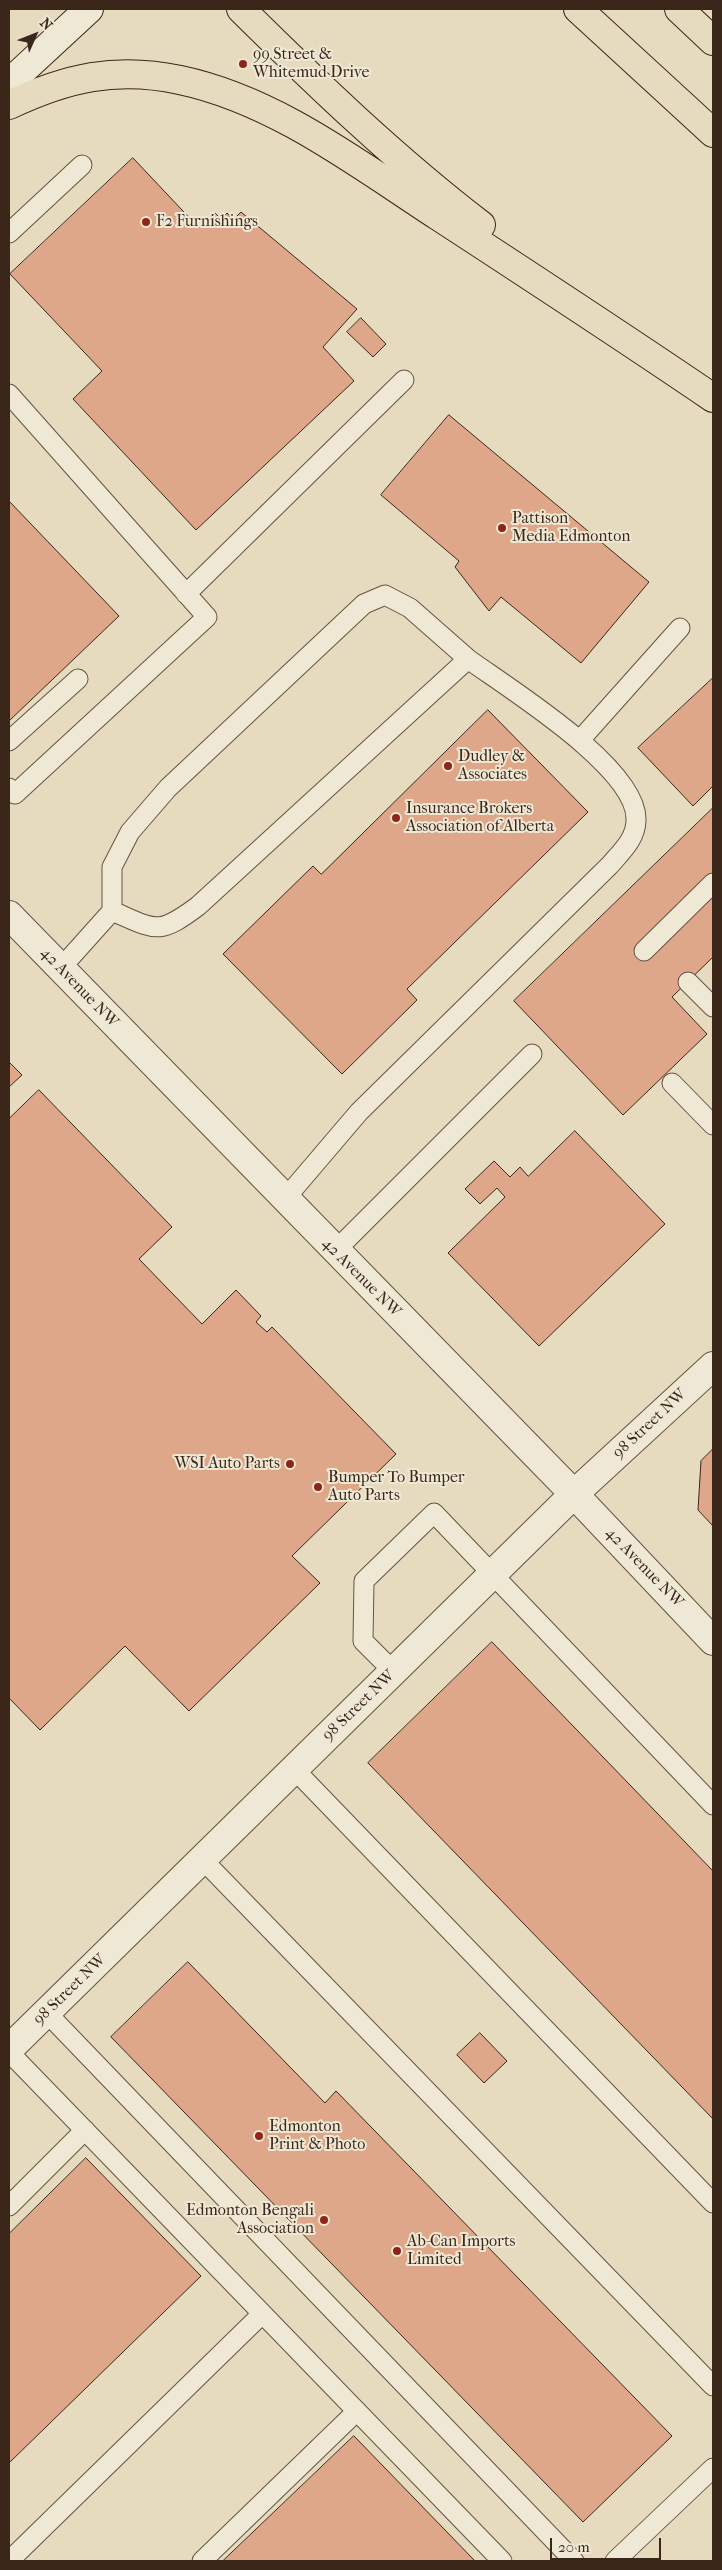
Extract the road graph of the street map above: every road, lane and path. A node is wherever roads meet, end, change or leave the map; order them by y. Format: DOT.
graph roads {
  1 [pos="89,9"];
  2 [pos="241,9"];
  3 [pos="578,9"];
  4 [pos="678,9"];
  5 [pos="713,41"];
  6 [pos="9,83"];
  7 [pos="9,106"];
  8 [pos="713,133"];
  9 [pos="82,165"];
  10 [pos="9,234"];
  11 [pos="638,347"];
  12 [pos="404,380"];
  13 [pos="9,394"];
  14 [pos="713,398"];
  15 [pos="186,594"];
  16 [pos="680,628"];
  17 [pos="468,659"];
  18 [pos="78,678"];
  19 [pos="580,740"];
  20 [pos="9,741"];
  21 [pos="9,788"];
  22 [pos="713,883"];
  23 [pos="112,911"];
  24 [pos="9,915"];
  25 [pos="644,951"];
  26 [pos="60,969"];
  27 [pos="688,982"];
  28 [pos="713,1008"];
  29 [pos="532,1054"];
  30 [pos="672,1083"];
  31 [pos="713,1125"];
  32 [pos="284,1200"];
  33 [pos="335,1251"];
  34 [pos="713,1366"];
  35 [pos="574,1494"];
  36 [pos="493,1574"];
  37 [pos="713,1641"];
  38 [pos="394,1672"];
  39 [pos="294,1770"];
  40 [pos="713,1804"];
  41 [pos="203,1860"];
  42 [pos="47,2013"];
  43 [pos="9,2051"];
  44 [pos="85,2130"];
  45 [pos="713,2203"];
  46 [pos="9,2206"];
  47 [pos="262,2314"];
  48 [pos="713,2386"];
  49 [pos="357,2411"];
  50 [pos="713,2468"];
  51 [pos="9,2561"];
  52 [pos="202,2561"];
  53 [pos="502,2561"];
  54 [pos="574,2561"];
  55 [pos="615,2561"];
  1 -- 6 [label="street"];
  2 -- 11 [label="highway"];
  3 -- 8 [label="highway"];
  4 -- 5 [label="highway"];
  7 -- 11 [label="highway"];
  9 -- 10 [label="lane"];
  11 -- 14 [label="highway"];
  12 -- 15 [label="lane"];
  13 -- 15 [label="lane"];
  15 -- 21 [label="lane"];
  16 -- 19 [label="lane"];
  17 -- 19 [label="lane"];
  17 -- 23 [label="lane"];
  17 -- 23 [label="lane"];
  18 -- 20 [label="lane"];
  19 -- 32 [label="lane"];
  22 -- 25 [label="lane"];
  23 -- 26 [label="lane"];
  24 -- 26 [label="street, 42 Avenue NW"];
  26 -- 32 [label="street, 42 Avenue NW"];
  27 -- 28 [label="lane"];
  29 -- 33 [label="lane"];
  30 -- 31 [label="lane"];
  32 -- 33 [label="street, 42 Avenue NW"];
  33 -- 35 [label="street, 42 Avenue NW"];
  34 -- 35 [label="street, 98 Street NW"];
  35 -- 36 [label="street, 98 Street NW"];
  35 -- 37 [label="street, 42 Avenue NW"];
  36 -- 38 [label="street, 98 Street NW"];
  36 -- 38 [label="lane"];
  36 -- 40 [label="lane"];
  38 -- 39 [label="street, 98 Street NW"];
  39 -- 41 [label="street, 98 Street NW"];
  39 -- 45 [label="lane"];
  41 -- 42 [label="street, 98 Street NW"];
  41 -- 48 [label="lane"];
  42 -- 43 [label="street, 98 Street NW"];
  42 -- 54 [label="lane"];
  43 -- 44 [label="lane"];
  44 -- 46 [label="lane"];
  44 -- 47 [label="lane"];
  47 -- 49 [label="lane"];
  47 -- 51 [label="lane"];
  49 -- 52 [label="lane"];
  49 -- 53 [label="lane"];
  50 -- 55 [label="lane"];
}
